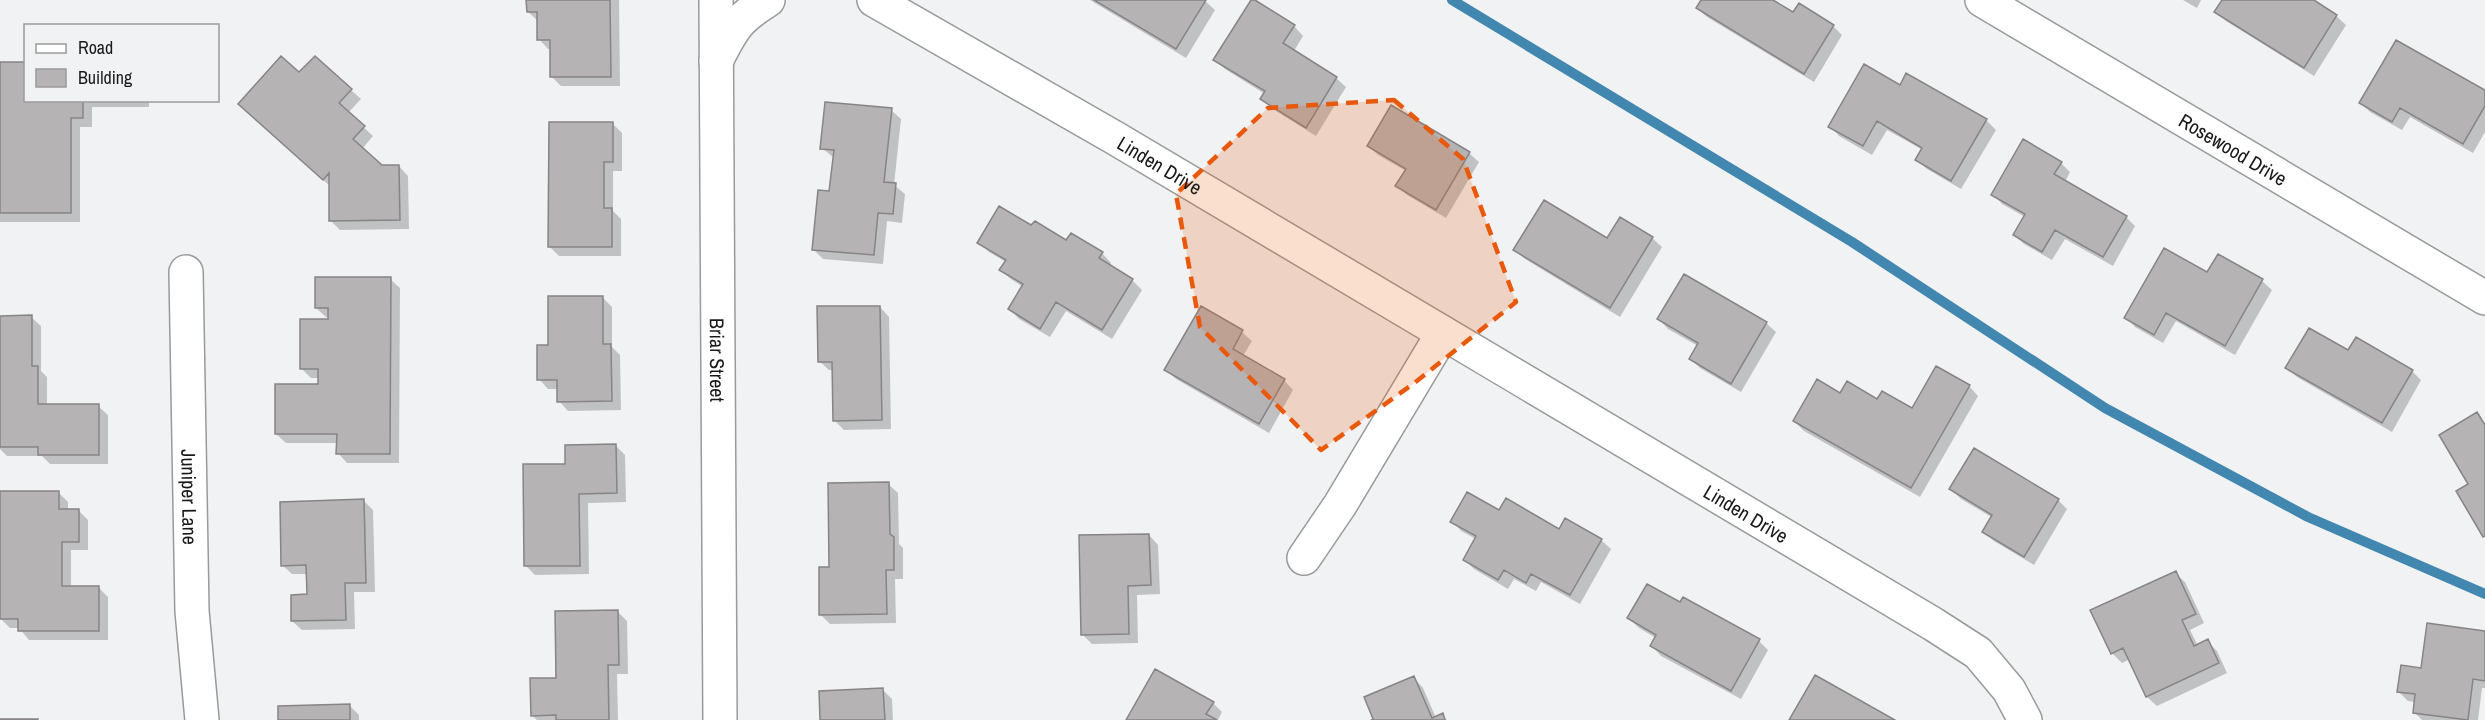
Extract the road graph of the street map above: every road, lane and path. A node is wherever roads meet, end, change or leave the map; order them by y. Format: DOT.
graph roads {
  1 [pos="716,0"];
  2 [pos="768,0"];
  3 [pos="874,0"];
  4 [pos="1982,0"];
  5 [pos="716,62"];
  6 [pos="186,272"];
  7 [pos="2485,298"];
  8 [pos="1443,333"];
  9 [pos="1304,558"];
  10 [pos="202,720"];
  11 [pos="720,720"];
  12 [pos="2025,720"];
  1 -- 5 [label="street, Briar Street"];
  2 -- 5 [label="street"];
  3 -- 8 [label="street, Linden Drive"];
  4 -- 7 [label="street, Rosewood Drive"];
  5 -- 11 [label="street, Briar Street"];
  6 -- 10 [label="street, Juniper Lane"];
  8 -- 9 [label="street"];
  8 -- 12 [label="street, Linden Drive"];
}
